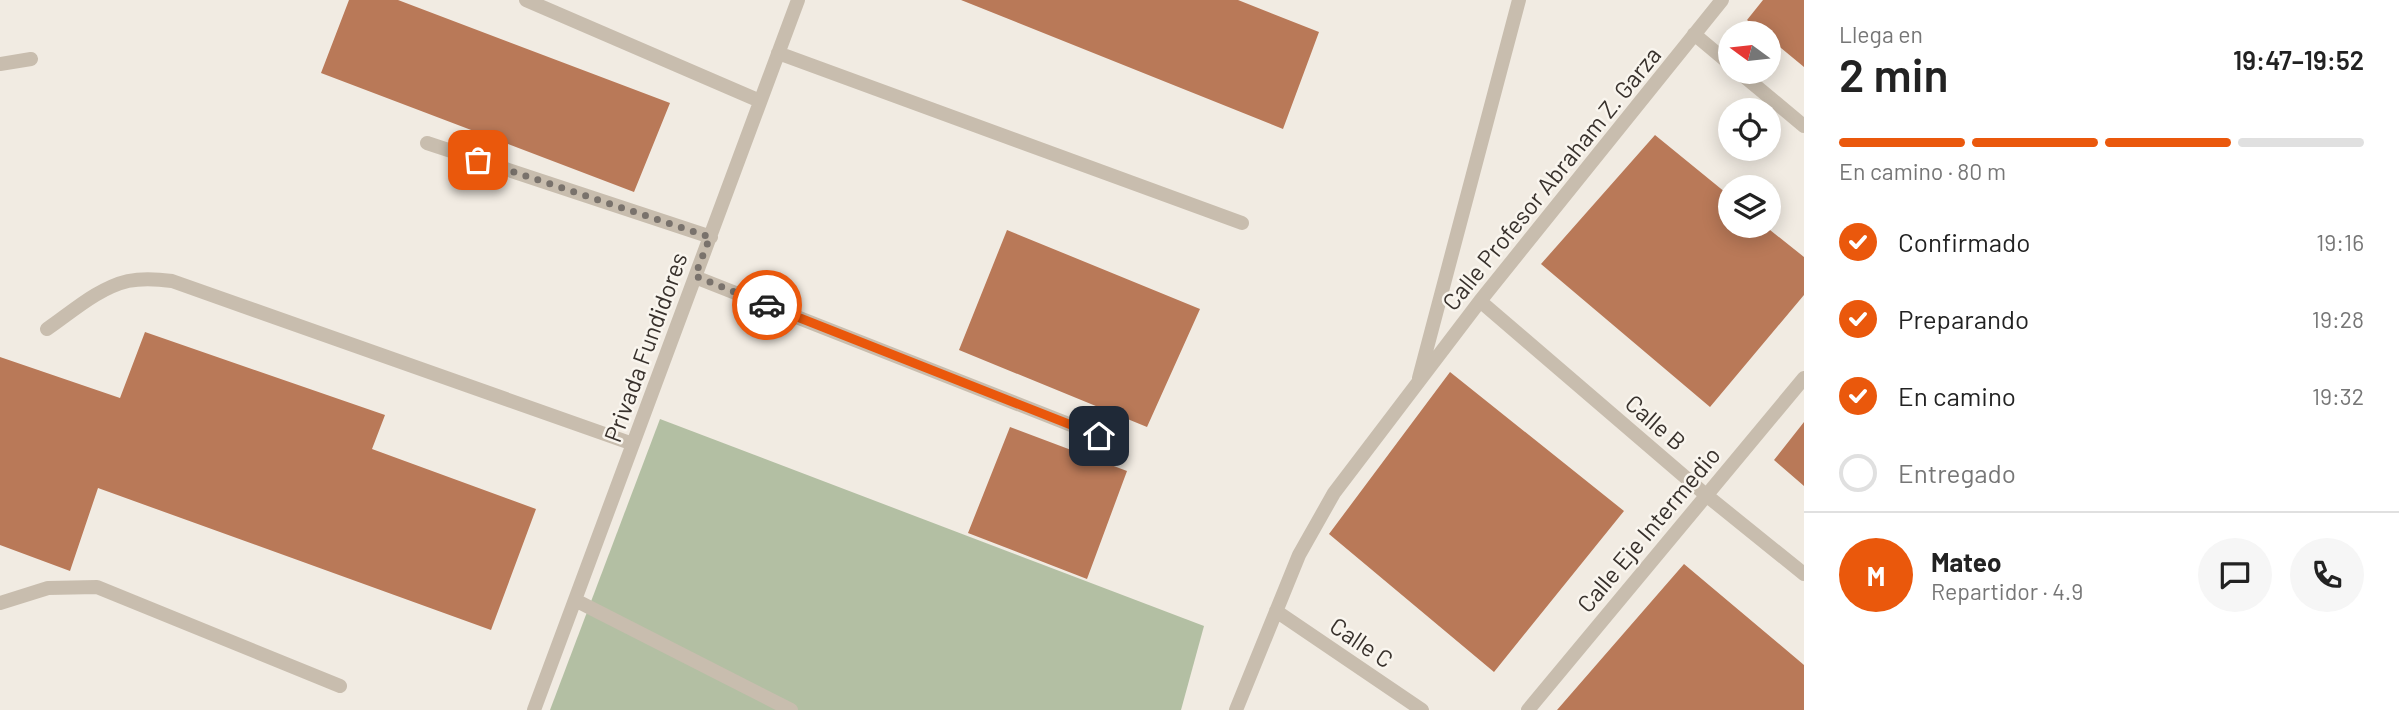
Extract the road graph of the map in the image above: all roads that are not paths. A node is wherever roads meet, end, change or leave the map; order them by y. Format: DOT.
graph roads {
  1 [pos="526,0"];
  2 [pos="798,0"];
  3 [pos="1519,0"];
  4 [pos="1722,0"];
  5 [pos="1694,34"];
  6 [pos="778,52"];
  7 [pos="1718,54"];
  8 [pos="31,59"];
  9 [pos="0,64"];
  10 [pos="1753,84"];
  11 [pos="760,101"];
  12 [pos="1804,126"];
  13 [pos="426,143"];
  14 [pos="1242,223"];
  15 [pos="710,237"];
  16 [pos="695,276"];
  17 [pos="1480,301"];
  18 [pos="47,328"];
  19 [pos="1804,378"];
  20 [pos="1417,386"];
  21 [pos="1099,436"];
  22 [pos="633,444"];
  23 [pos="1706,495"];
  24 [pos="1804,575"];
  25 [pos="575,600"];
  26 [pos="0,603"];
  27 [pos="1276,611"];
  28 [pos="340,686"];
  29 [pos="534,710"];
  30 [pos="791,710"];
  31 [pos="1236,710"];
  32 [pos="1422,710"];
  33 [pos="1528,710"];
  1 -- 11 [label="lane"];
  2 -- 6 [label="lane, Privada Fundidores"];
  3 -- 20 [label="lane, Calle Profesor Abraham Z. Garza"];
  4 -- 5 [label="lane, Calle Profesor Abraham Z. Garza"];
  5 -- 7 [label="lane"];
  5 -- 17 [label="lane, Calle Profesor Abraham Z. Garza"];
  6 -- 11 [label="lane, Privada Fundidores"];
  6 -- 14 [label="lane"];
  8 -- 9 [label="lane"];
  10 -- 12 [label="lane"];
  11 -- 15 [label="lane, Privada Fundidores"];
  13 -- 15 [label="lane"];
  15 -- 16 [label="lane, Privada Fundidores"];
  16 -- 21 [label="lane"];
  16 -- 22 [label="lane, Privada Fundidores"];
  17 -- 20 [label="lane, Calle Profesor Abraham Z. Garza"];
  17 -- 23 [label="lane, Calle B"];
  18 -- 22 [label="lane"];
  19 -- 23 [label="lane, Calle Eje Intermedio"];
  20 -- 27 [label="lane, Calle Profesor Abraham Z. Garza"];
  22 -- 25 [label="lane, Privada Fundidores"];
  23 -- 24 [label="lane, Calle B"];
  23 -- 33 [label="lane, Calle Eje Intermedio"];
  25 -- 29 [label="lane, Privada Fundidores"];
  25 -- 30 [label="lane"];
  26 -- 28 [label="lane"];
  27 -- 31 [label="lane, Calle Profesor Abraham Z. Garza"];
  27 -- 32 [label="lane, Calle C"];
}
